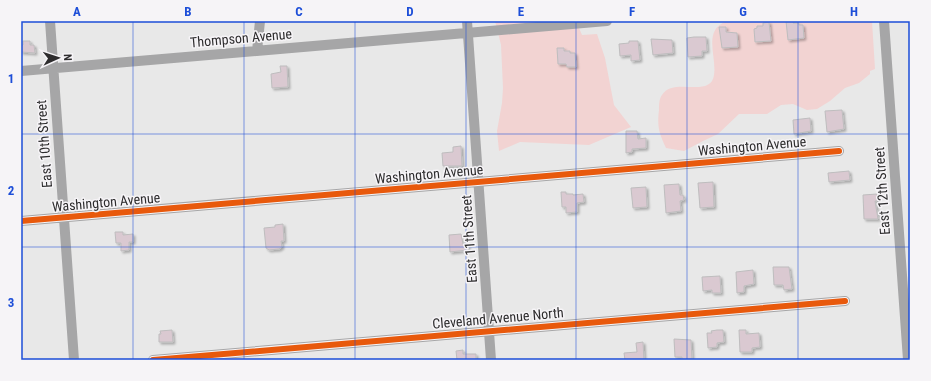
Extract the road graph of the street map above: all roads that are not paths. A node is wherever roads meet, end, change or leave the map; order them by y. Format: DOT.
graph roads {
  1 [pos="50,21"];
  2 [pos="260,21"];
  3 [pos="467,21"];
  4 [pos="607,21"];
  5 [pos="884,21"];
  6 [pos="468,33"];
  7 [pos="257,51"];
  8 [pos="53,68"];
  9 [pos="21,71"];
  10 [pos="839,151"];
  11 [pos="479,182"];
  12 [pos="64,218"];
  13 [pos="21,221"];
  14 [pos="845,301"];
  15 [pos="489,331"];
  16 [pos="74,360"];
  17 [pos="153,360"];
  18 [pos="491,360"];
  19 [pos="908,360"];
  1 -- 8 [label="street, East 10th Street"];
  2 -- 7 [label="street"];
  3 -- 6 [label="street, East 11th Street"];
  4 -- 6 [label="street, Thompson Avenue"];
  5 -- 19 [label="street, East 12th Street"];
  6 -- 7 [label="street, Thompson Avenue"];
  6 -- 11 [label="street, East 11th Street"];
  7 -- 8 [label="street, Thompson Avenue"];
  8 -- 9 [label="street, Thompson Avenue"];
  8 -- 12 [label="street, East 10th Street"];
  10 -- 11 [label="street, Washington Avenue"];
  11 -- 12 [label="street, Washington Avenue"];
  11 -- 15 [label="street, East 11th Street"];
  12 -- 13 [label="street, Washington Avenue"];
  12 -- 16 [label="street, East 10th Street"];
  14 -- 15 [label="street, Cleveland Avenue North"];
  15 -- 17 [label="street, Cleveland Avenue North"];
  15 -- 18 [label="street, East 11th Street"];
}
